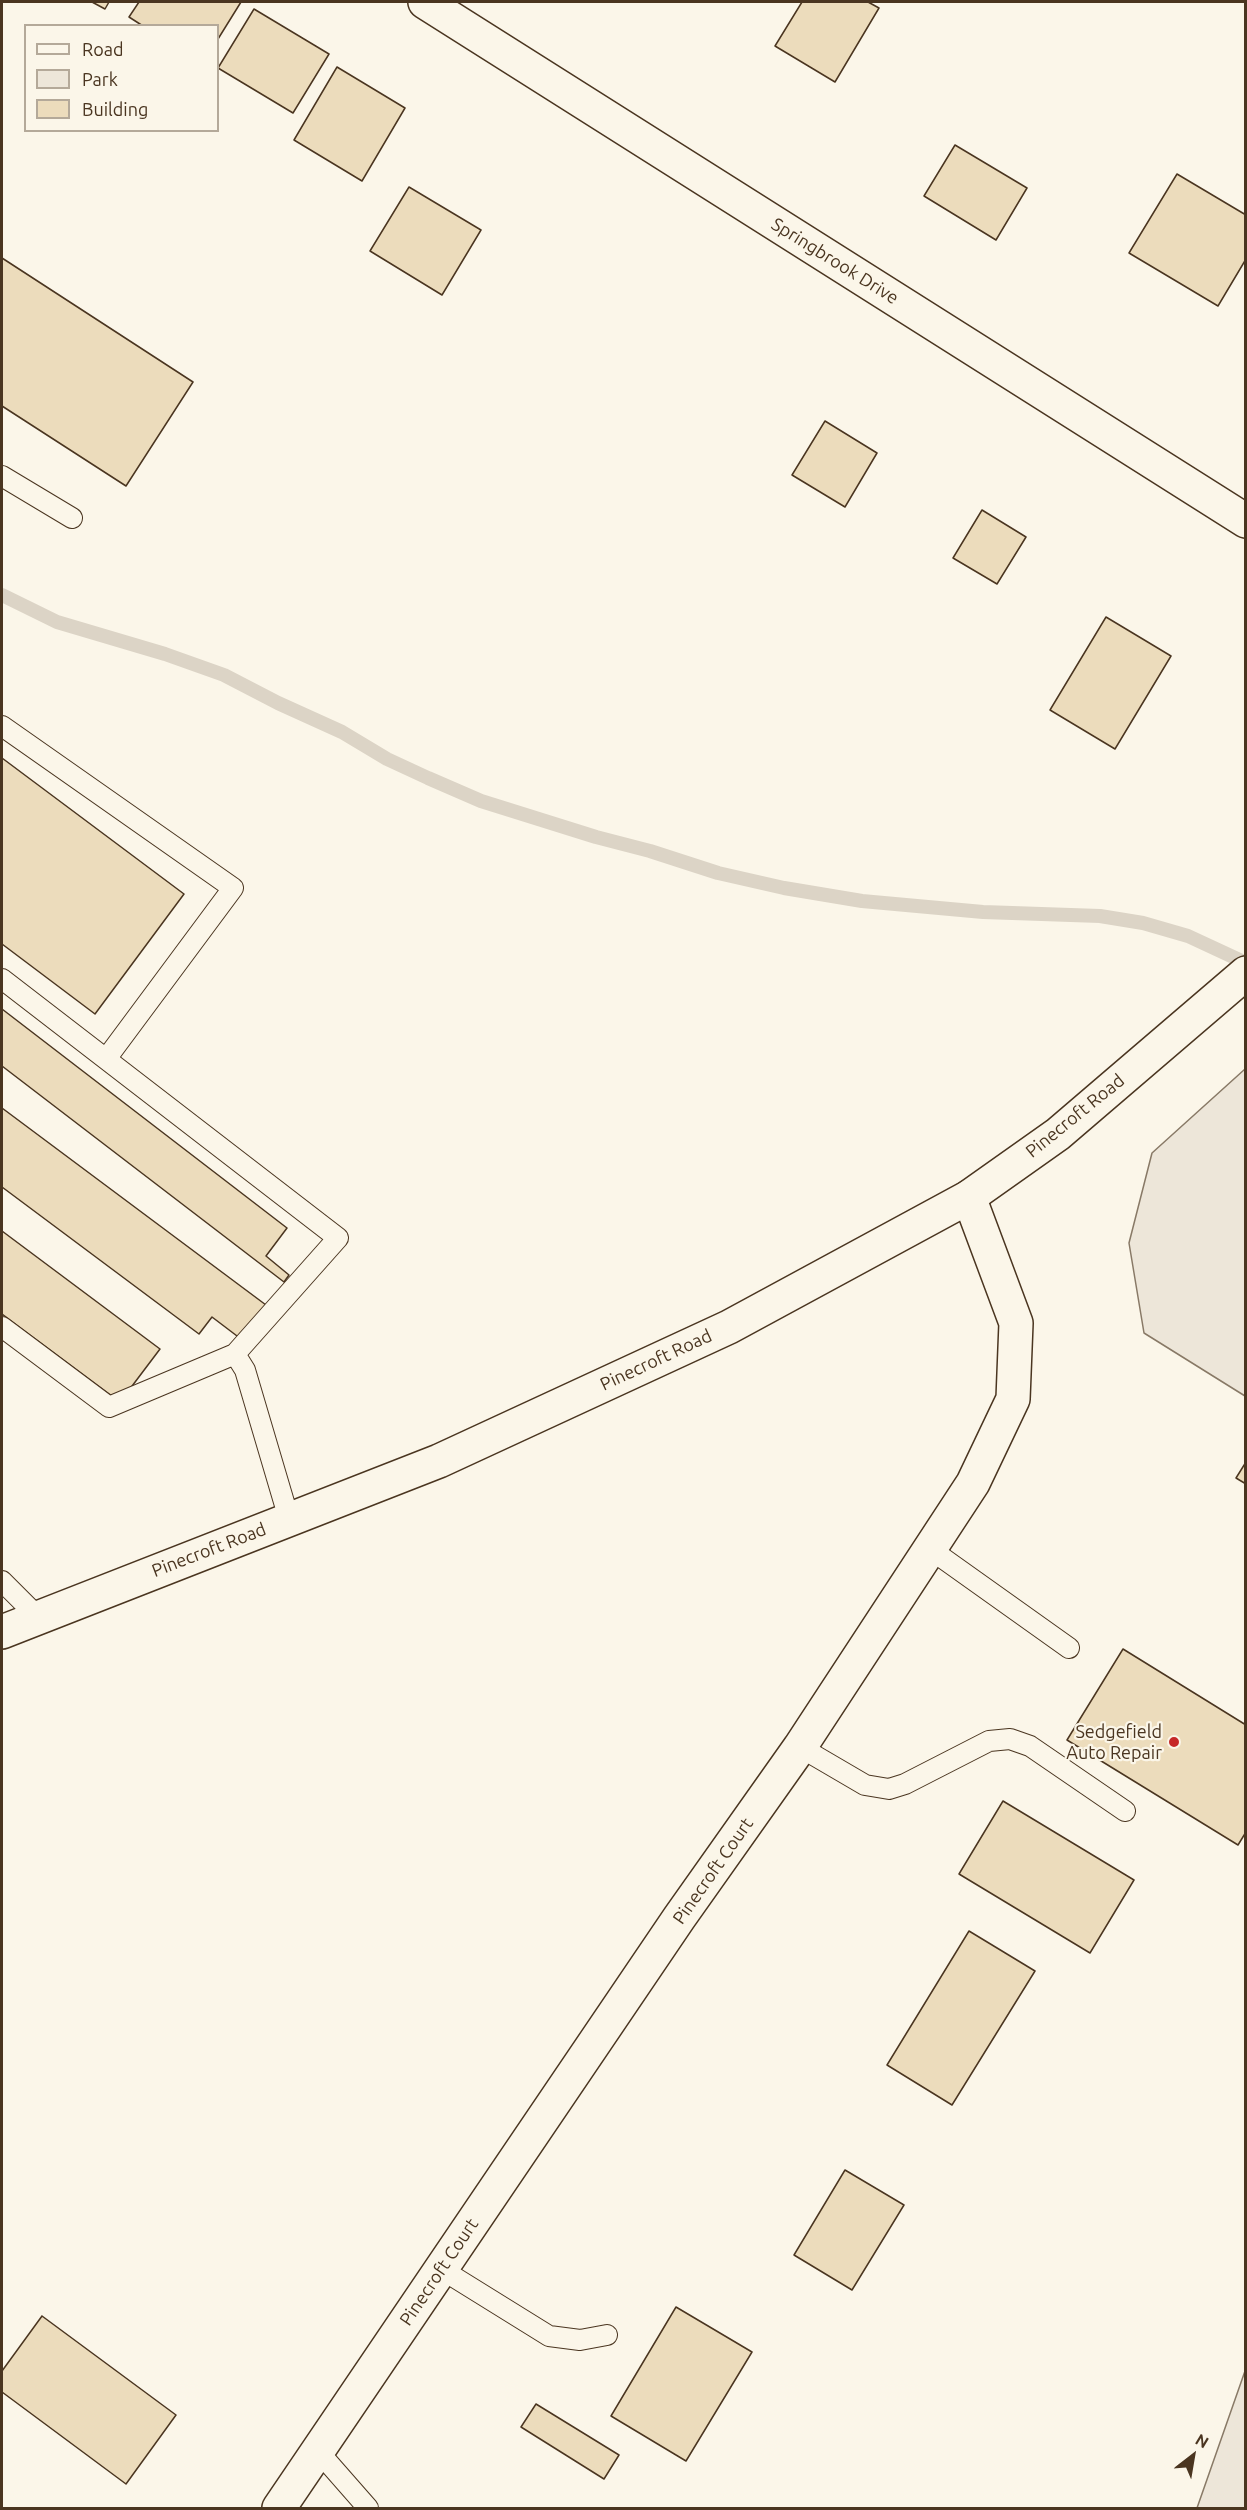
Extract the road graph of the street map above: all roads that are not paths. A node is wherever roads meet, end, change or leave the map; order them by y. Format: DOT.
graph roads {
  1 [pos="425,2"];
  2 [pos="2,476"];
  3 [pos="72,518"];
  4 [pos="1245,521"];
  5 [pos="2,726"];
  6 [pos="1245,973"];
  7 [pos="2,979"];
  8 [pos="106,1059"];
  9 [pos="969,1197"];
  10 [pos="2,1327"];
  11 [pos="235,1354"];
  12 [pos="289,1519"];
  13 [pos="930,1549"];
  14 [pos="2,1581"];
  15 [pos="38,1617"];
  16 [pos="2,1632"];
  17 [pos="1069,1648"];
  18 [pos="800,1747"];
  19 [pos="1125,1811"];
  20 [pos="441,2269"];
  21 [pos="608,2334"];
  22 [pos="318,2451"];
  23 [pos="279,2508"];
  24 [pos="368,2508"];
  1 -- 4 [label="street, Springbrook Drive"];
  2 -- 3 [label="lane"];
  5 -- 8 [label="lane"];
  6 -- 9 [label="street, Pinecroft Road"];
  7 -- 8 [label="lane"];
  8 -- 11 [label="lane"];
  9 -- 12 [label="street, Pinecroft Road"];
  9 -- 13 [label="street, Pinecroft Court"];
  10 -- 11 [label="lane"];
  11 -- 12 [label="lane"];
  12 -- 15 [label="street, Pinecroft Road"];
  13 -- 17 [label="lane"];
  13 -- 18 [label="street, Pinecroft Court"];
  14 -- 15 [label="lane"];
  15 -- 16 [label="street, Pinecroft Road"];
  18 -- 19 [label="lane"];
  18 -- 20 [label="street, Pinecroft Court"];
  20 -- 21 [label="lane"];
  20 -- 22 [label="street, Pinecroft Court"];
  22 -- 23 [label="street, Pinecroft Court"];
  22 -- 24 [label="lane"];
}
